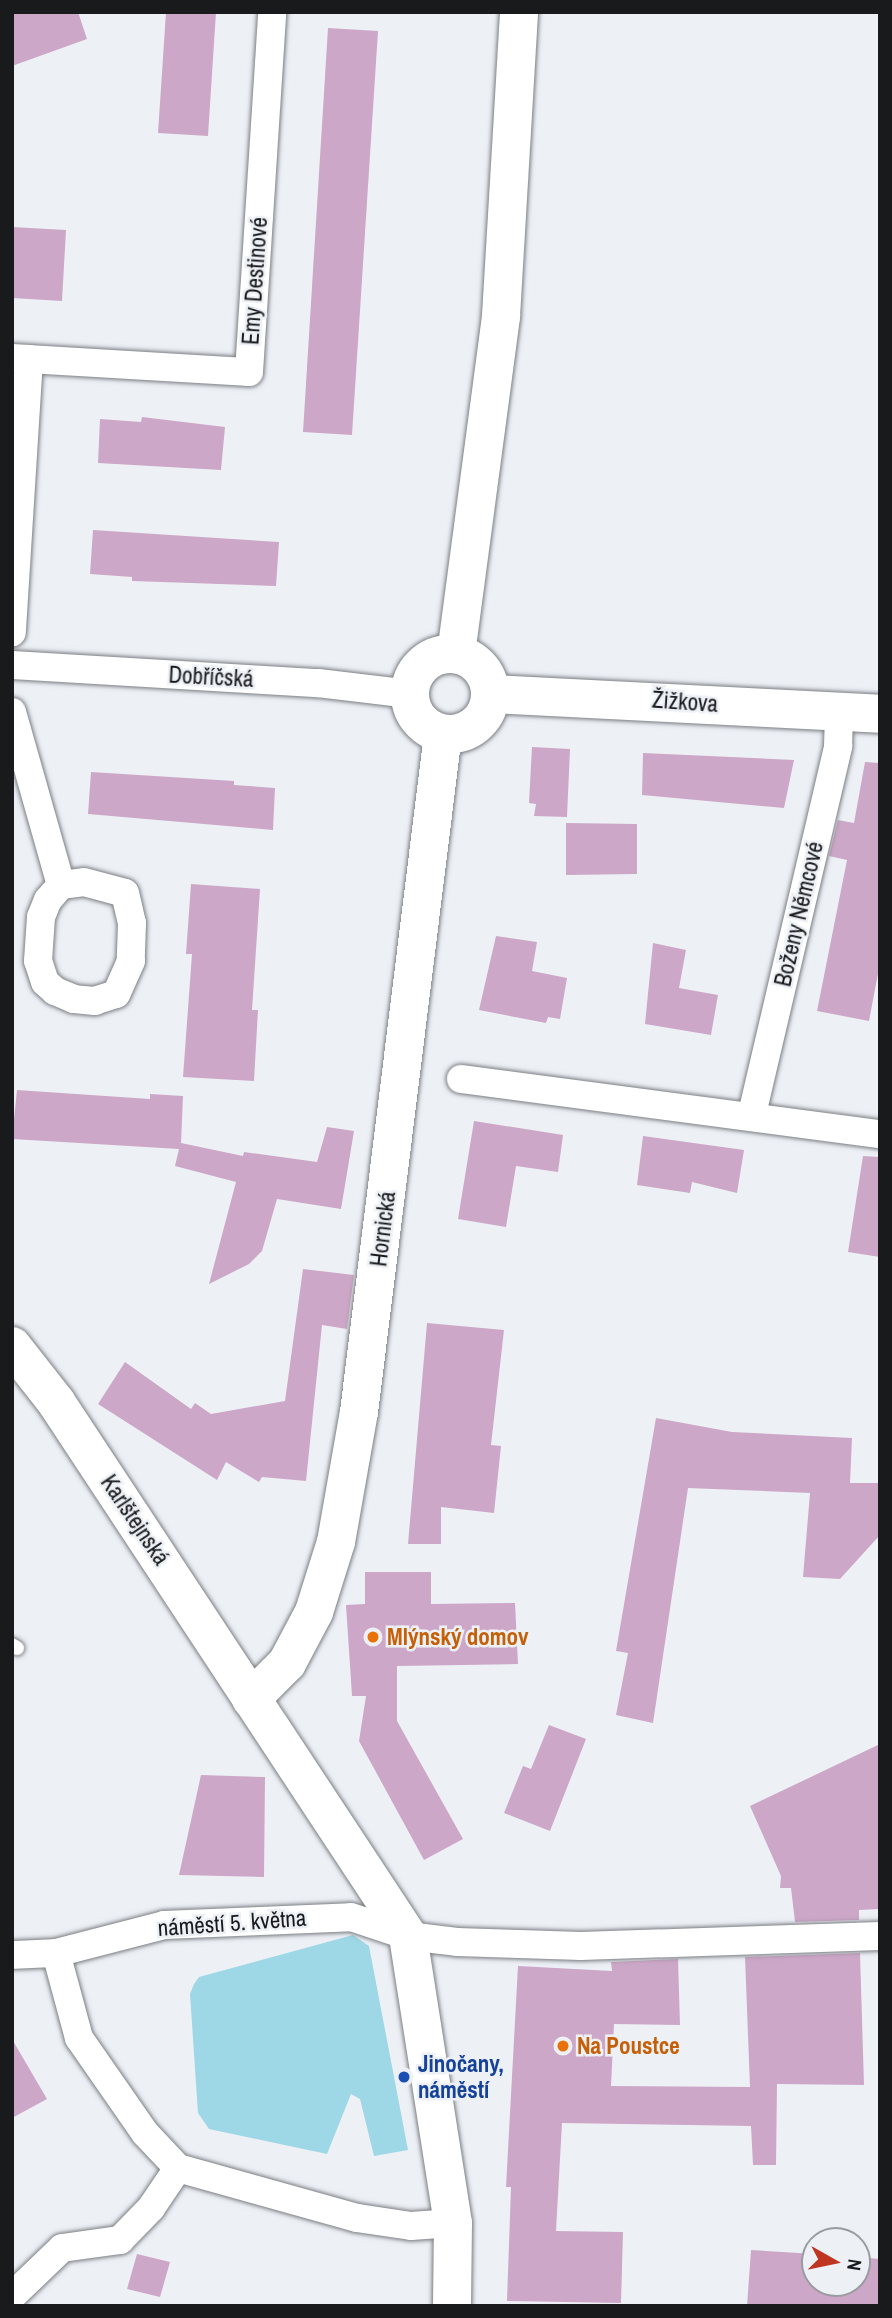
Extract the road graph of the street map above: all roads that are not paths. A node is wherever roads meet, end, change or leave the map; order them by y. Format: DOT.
graph roads {
  1 [pos="272,12"];
  2 [pos="519,12"];
  3 [pos="20,358"];
  4 [pos="12,632"];
  5 [pos="456,654"];
  6 [pos="12,665"];
  7 [pos="410,694"];
  8 [pos="491,694"];
  9 [pos="12,712"];
  10 [pos="839,712"];
  11 [pos="880,714"];
  12 [pos="443,734"];
  13 [pos="61,885"];
  14 [pos="461,1079"];
  15 [pos="751,1114"];
  16 [pos="880,1134"];
  17 [pos="12,1346"];
  18 [pos="251,1699"];
  19 [pos="408,1936"];
  20 [pos="880,1936"];
  21 [pos="56,1953"];
  22 [pos="12,1955"];
  23 [pos="178,2168"];
  24 [pos="453,2222"];
  25 [pos="12,2296"];
  26 [pos="452,2306"];
  1 -- 3 [label="street, Emy Destinové"];
  2 -- 5 [label="street"];
  3 -- 4 [label="street, Emy Destinové"];
  5 -- 7 [label="street"];
  5 -- 8 [label="street"];
  6 -- 7 [label="street, Dobříčská"];
  7 -- 12 [label="street"];
  8 -- 10 [label="street, Žižkova"];
  8 -- 12 [label="street"];
  9 -- 13 [label="street"];
  10 -- 11 [label="street, Žižkova"];
  10 -- 15 [label="street, Boženy Němcové"];
  12 -- 18 [label="street, Hornická"];
  13 -- 13 [label="street"];
  14 -- 15 [label="street"];
  15 -- 16 [label="street"];
  17 -- 18 [label="street, Karlštejnská"];
  18 -- 19 [label="street"];
  19 -- 20 [label="street"];
  19 -- 21 [label="street, náměstí 5. května"];
  19 -- 24 [label="street"];
  21 -- 22 [label="street, náměstí 5. května"];
  21 -- 23 [label="street"];
  23 -- 24 [label="street"];
  23 -- 25 [label="street"];
  24 -- 26 [label="street"];
}
